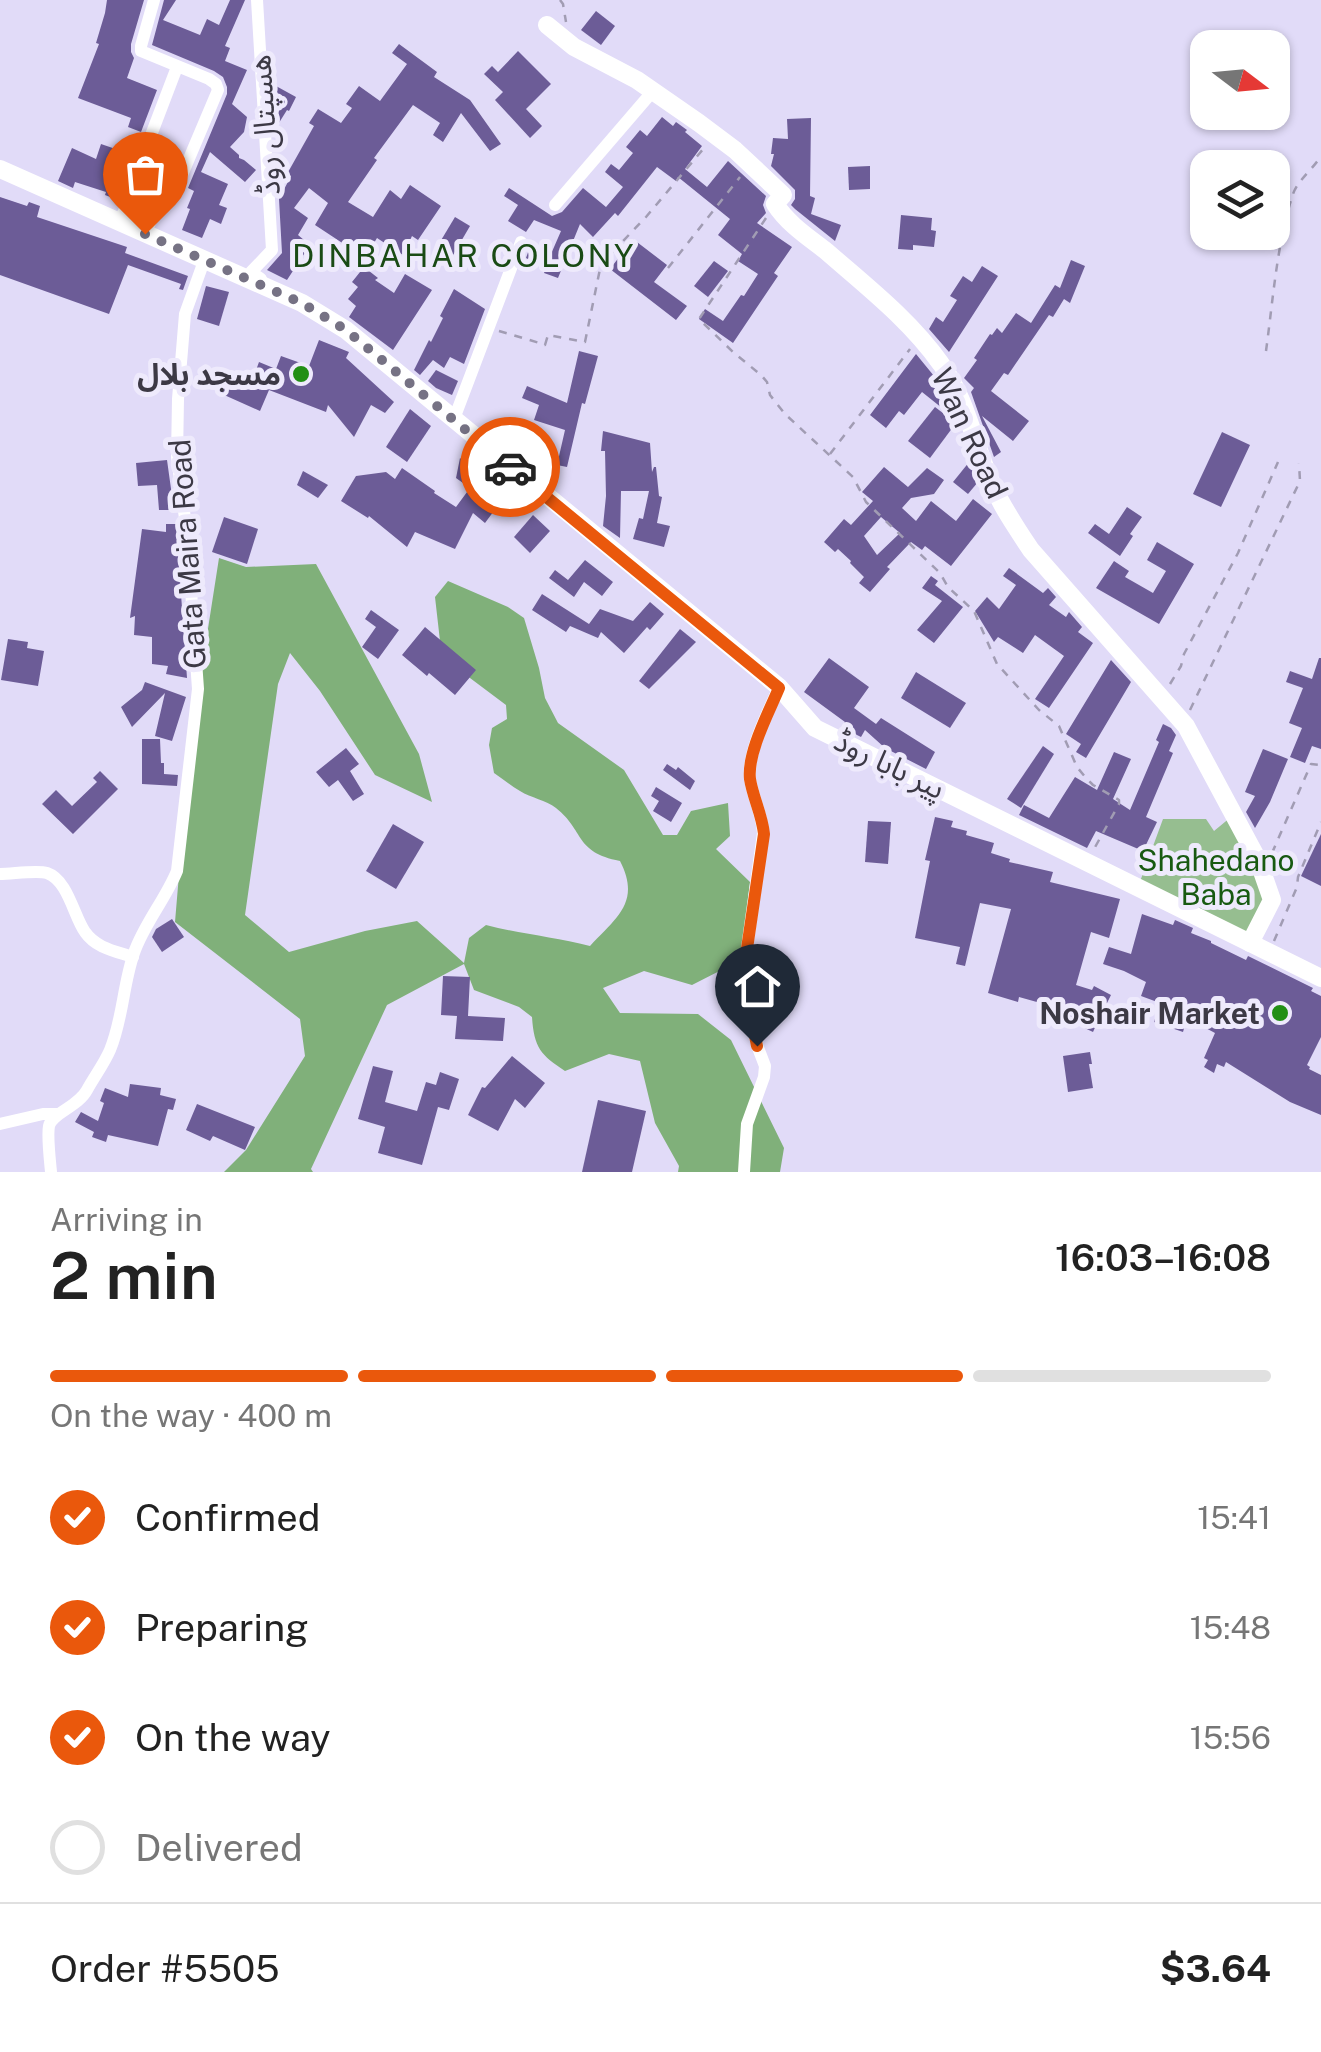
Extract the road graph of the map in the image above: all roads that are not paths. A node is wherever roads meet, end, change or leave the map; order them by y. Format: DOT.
graph roads {
  1 [pos="154,0"];
  2 [pos="257,0"];
  3 [pos="547,25"];
  4 [pos="177,67"];
  5 [pos="653,92"];
  6 [pos="0,169"];
  7 [pos="139,170"];
  8 [pos="162,195"];
  9 [pos="554,205"];
  10 [pos="119,222"];
  11 [pos="145,234"];
  12 [pos="521,242"];
  13 [pos="204,261"];
  14 [pos="274,291"];
  15 [pos="454,420"];
  16 [pos="779,688"];
  17 [pos="0,874"];
  18 [pos="1250,943"];
  19 [pos="132,956"];
  20 [pos="1321,978"];
  21 [pos="58,1114"];
  22 [pos="0,1124"];
  23 [pos="51,1172"];
  24 [pos="744,1172"];
  1 -- 4 [label="street"];
  2 -- 14 [label="street, ھسپتال روڈ"];
  3 -- 5 [label="main road, Wan Road"];
  4 -- 7 [label="street"];
  4 -- 8 [label="street"];
  5 -- 9 [label="street"];
  5 -- 18 [label="main road, Wan Road"];
  6 -- 10 [label="main road, پیر بابا روڈ"];
  7 -- 8 [label="street"];
  7 -- 10 [label="street"];
  8 -- 11 [label="street"];
  10 -- 11 [label="main road, پیر بابا روڈ"];
  11 -- 13 [label="main road, پیر بابا روڈ"];
  12 -- 15 [label="street"];
  13 -- 14 [label="main road, پیر بابا روڈ"];
  13 -- 19 [label="street, Gata Maira Road"];
  14 -- 15 [label="main road, پیر بابا روڈ"];
  15 -- 16 [label="main road, پیر بابا روڈ"];
  16 -- 18 [label="main road, پیر بابا روڈ"];
  16 -- 24 [label="street"];
  17 -- 19 [label="street"];
  18 -- 20 [label="main road, پیر بابا روڈ"];
  19 -- 21 [label="street, Gata Maira Road"];
  21 -- 22 [label="street"];
  21 -- 23 [label="street"];
}
